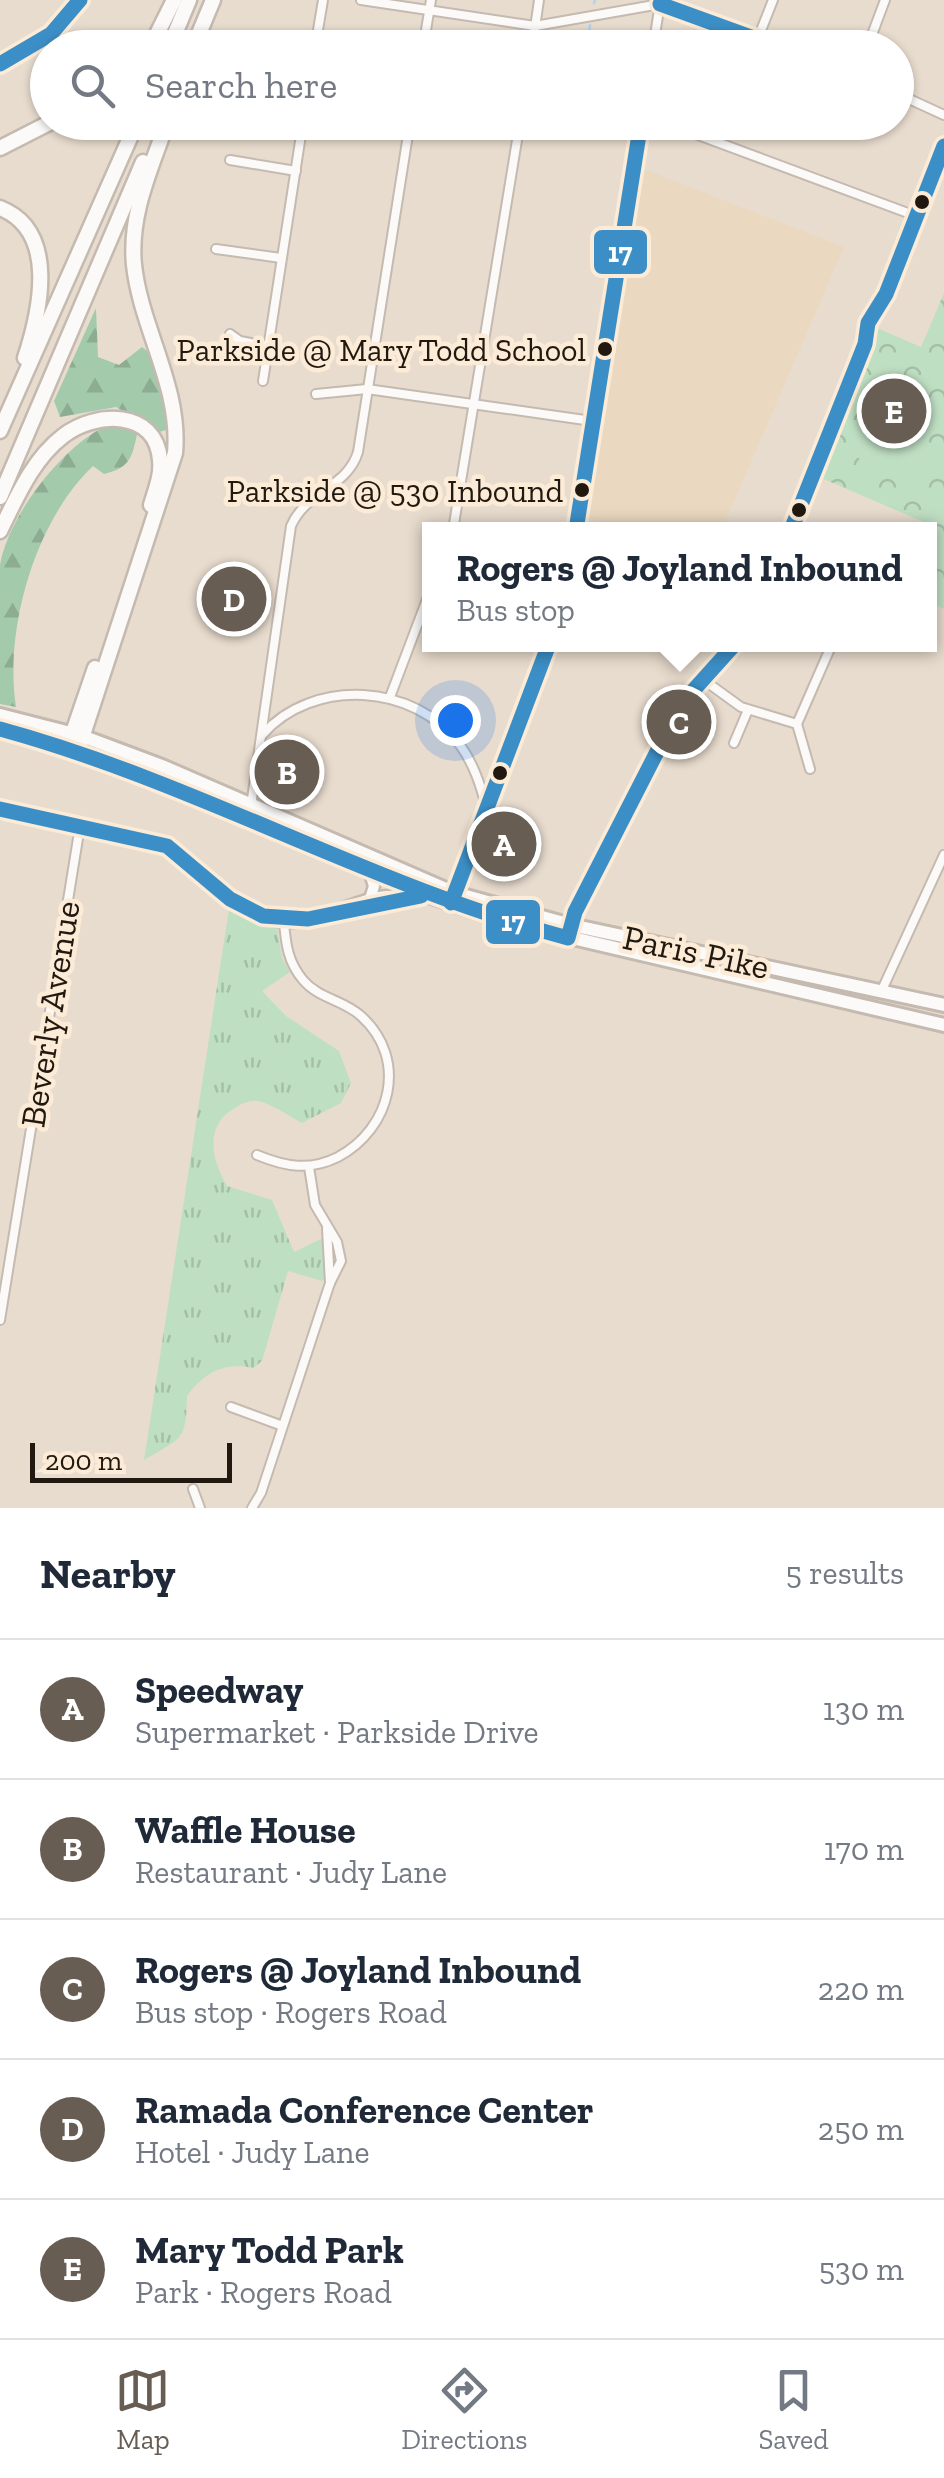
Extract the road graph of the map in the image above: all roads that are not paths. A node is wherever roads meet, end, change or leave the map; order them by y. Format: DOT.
graph roads {
  1 [pos="80,0"];
  2 [pos="174,0"];
  3 [pos="189,0"];
  4 [pos="213,0"];
  5 [pos="323,0"];
  6 [pos="361,0"];
  7 [pos="539,0"];
  8 [pos="773,0"];
  9 [pos="885,0"];
  10 [pos="660,2"];
  11 [pos="430,5"];
  12 [pos="535,26"];
  13 [pos="54,30"];
  14 [pos="159,30"];
  15 [pos="176,30"];
  16 [pos="200,30"];
  17 [pos="318,30"];
  18 [pos="426,30"];
  19 [pos="534,30"];
  20 [pos="655,30"];
  21 [pos="736,30"];
  22 [pos="761,30"];
  23 [pos="874,30"];
  24 [pos="30,46"];
  25 [pos="0,64"];
  26 [pos="914,102"];
  27 [pos="944,116"];
  28 [pos="30,133"];
  29 [pos="129,140"];
  30 [pos="156,140"];
  31 [pos="158,140"];
  32 [pos="300,140"];
  33 [pos="407,140"];
  34 [pos="517,140"];
  35 [pos="637,140"];
  36 [pos="711,140"];
  37 [pos="944,146"];
  38 [pos="0,148"];
  39 [pos="230,160"];
  40 [pos="296,170"];
  41 [pos="0,208"];
  42 [pos="916,216"];
  43 [pos="216,249"];
  44 [pos="281,258"];
  45 [pos="230,334"];
  46 [pos="267,346"];
  47 [pos="262,381"];
  48 [pos="367,388"];
  49 [pos="316,394"];
  50 [pos="476,404"];
  51 [pos="592,421"];
  52 [pos="1,427"];
  53 [pos="0,497"];
  54 [pos="454,522"];
  55 [pos="577,522"];
  56 [pos="794,522"];
  57 [pos="0,531"];
  58 [pos="422,613"];
  59 [pos="547,652"];
  60 [pos="727,652"];
  61 [pos="828,652"];
  62 [pos="701,678"];
  63 [pos="390,698"];
  64 [pos="748,710"];
  65 [pos="0,715"];
  66 [pos="797,724"];
  67 [pos="0,729"];
  68 [pos="262,735"];
  69 [pos="75,742"];
  70 [pos="734,743"];
  71 [pos="810,769"];
  72 [pos="500,776"];
  73 [pos="477,778"];
  74 [pos="0,809"];
  75 [pos="487,809"];
  76 [pos="249,810"];
  77 [pos="80,826"];
  78 [pos="944,855"];
  79 [pos="369,871"];
  80 [pos="392,876"];
  81 [pos="429,896"];
  82 [pos="383,898"];
  83 [pos="453,898"];
  84 [pos="370,900"];
  85 [pos="284,922"];
  86 [pos="570,931"];
  87 [pos="881,992"];
  88 [pos="944,1005"];
  89 [pos="878,1006"];
  90 [pos="944,1024"];
  91 [pos="257,1156"];
  92 [pos="310,1167"];
  93 [pos="327,1229"];
  94 [pos="330,1283"];
  95 [pos="0,1320"];
  96 [pos="232,1407"];
  97 [pos="280,1425"];
  98 [pos="192,1489"];
  99 [pos="200,1508"];
  100 [pos="252,1508"];
  1 -- 13 [label="street"];
  2 -- 14 [label="highway"];
  3 -- 15 [label="highway"];
  4 -- 16 [label="highway"];
  5 -- 17 [label="street"];
  6 -- 11 [label="street"];
  7 -- 12 [label="street"];
  8 -- 22 [label="street"];
  9 -- 23 [label="street"];
  10 -- 12 [label="street"];
  10 -- 20 [label="street"];
  10 -- 21 [label="street"];
  11 -- 12 [label="street"];
  11 -- 18 [label="street"];
  12 -- 19 [label="street"];
  24 -- 25 [label="street"];
  26 -- 27 [label="street"];
  28 -- 38 [label="highway"];
  29 -- 52 [label="highway"];
  30 -- 53 [label="highway"];
  31 -- 69 [label="highway"];
  32 -- 40 [label="street"];
  33 -- 48 [label="street"];
  34 -- 50 [label="street"];
  35 -- 51 [label="street"];
  36 -- 42 [label="street"];
  37 -- 42 [label="street"];
  39 -- 40 [label="street"];
  40 -- 44 [label="street"];
  41 -- 52 [label="highway"];
  42 -- 56 [label="street"];
  43 -- 44 [label="street"];
  44 -- 46 [label="street"];
  45 -- 46 [label="street"];
  46 -- 47 [label="street"];
  48 -- 49 [label="street"];
  48 -- 50 [label="street"];
  48 -- 68 [label="street"];
  50 -- 51 [label="street"];
  50 -- 54 [label="street"];
  51 -- 55 [label="street"];
  57 -- 69 [label="highway"];
  58 -- 63 [label="street"];
  59 -- 72 [label="street"];
  60 -- 62 [label="street"];
  61 -- 66 [label="street"];
  62 -- 64 [label="street"];
  62 -- 86 [label="street"];
  63 -- 68 [label="street"];
  63 -- 73 [label="street"];
  64 -- 66 [label="street"];
  64 -- 70 [label="street"];
  65 -- 69 [label="highway"];
  66 -- 71 [label="street"];
  67 -- 69 [label="highway"];
  68 -- 76 [label="street"];
  69 -- 76 [label="highway"];
  72 -- 73 [label="street"];
  72 -- 75 [label="street"];
  73 -- 75 [label="street"];
  74 -- 77 [label="street"];
  75 -- 83 [label="street"];
  76 -- 79 [label="highway"];
  76 -- 80 [label="highway"];
  77 -- 85 [label="street"];
  77 -- 95 [label="street, Beverly Avenue"];
  78 -- 87 [label="street"];
  79 -- 80 [label="highway"];
  79 -- 84 [label="street"];
  80 -- 81 [label="highway"];
  80 -- 82 [label="street"];
  80 -- 83 [label="highway, Paris Pike"];
  80 -- 84 [label="street"];
  81 -- 82 [label="street"];
  81 -- 83 [label="highway"];
  82 -- 84 [label="street"];
  83 -- 86 [label="highway, Paris Pike"];
  84 -- 85 [label="street"];
  85 -- 92 [label="street"];
  86 -- 87 [label="highway, Paris Pike"];
  86 -- 89 [label="highway, Paris Pike"];
  87 -- 88 [label="highway, Paris Pike"];
  87 -- 89 [label="highway"];
  89 -- 90 [label="highway, Paris Pike"];
  91 -- 92 [label="street"];
  92 -- 93 [label="street"];
  93 -- 94 [label="street"];
  93 -- 94 [label="street"];
  94 -- 97 [label="street"];
  96 -- 97 [label="street"];
  97 -- 100 [label="street"];
  98 -- 99 [label="street"];
}
